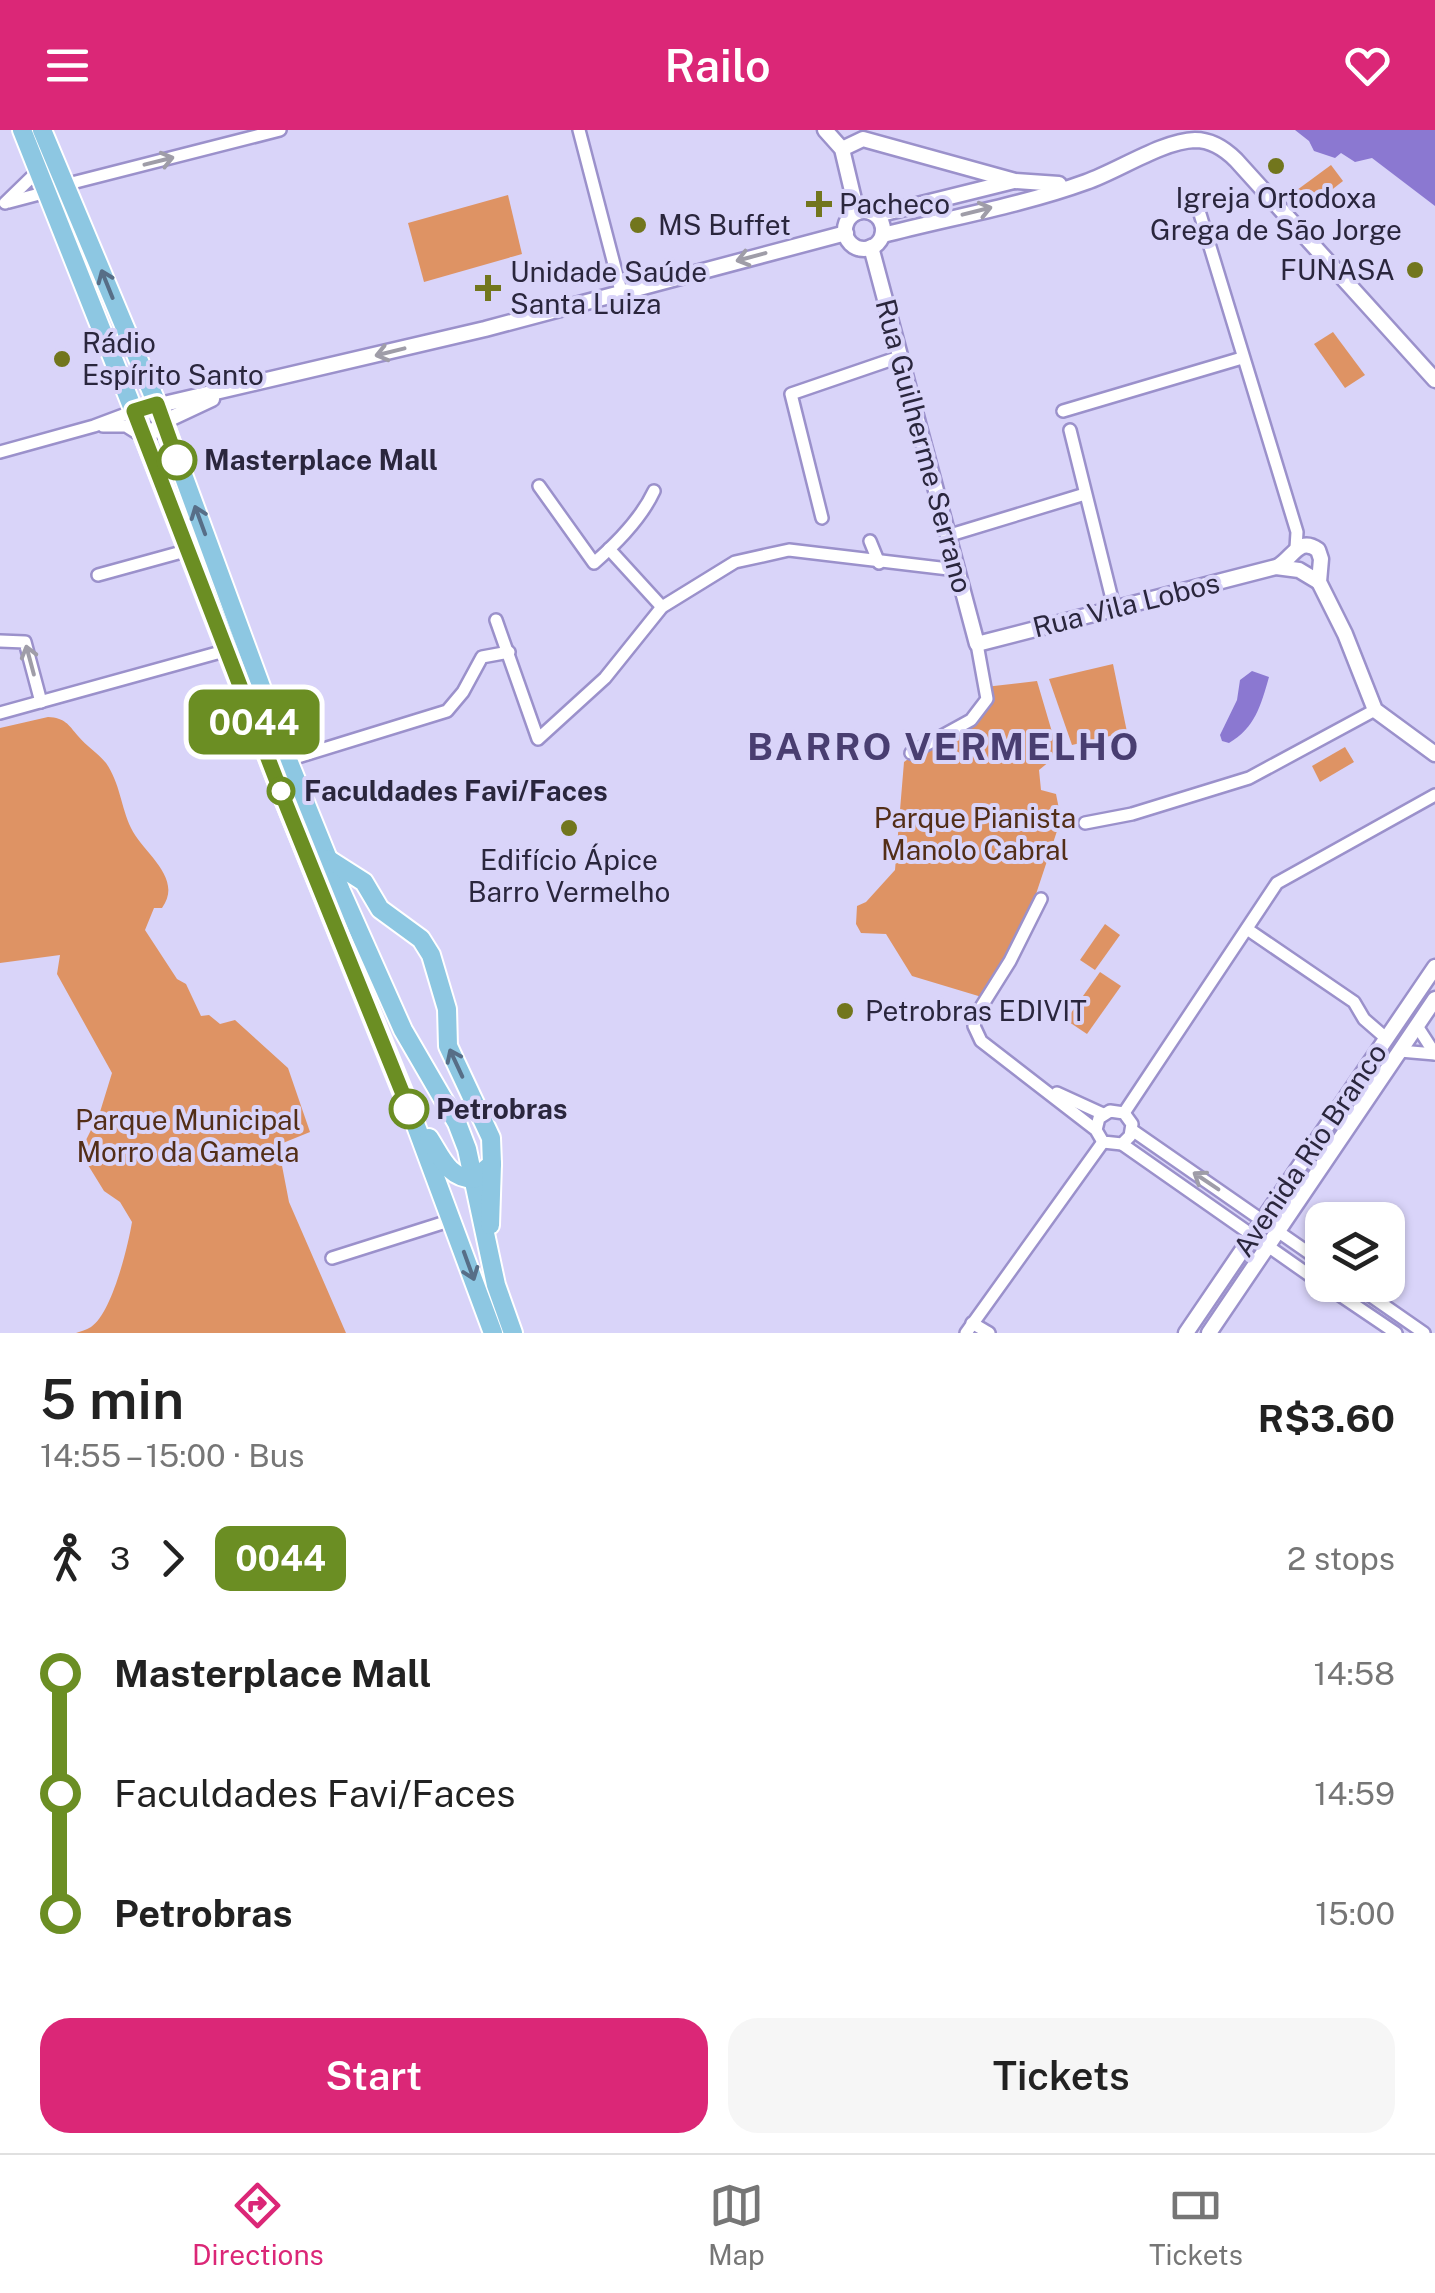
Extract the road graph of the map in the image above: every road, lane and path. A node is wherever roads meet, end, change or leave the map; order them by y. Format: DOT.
graph roads {
  1 [pos="22,130"];
  2 [pos="280,130"];
  3 [pos="579,130"];
  4 [pos="825,130"];
  5 [pos="46,138"];
  6 [pos="842,148"];
  7 [pos="38,171"];
  8 [pos="1015,181"];
  9 [pos="1085,183"];
  10 [pos="56,188"];
  11 [pos="3,204"];
  12 [pos="857,212"];
  13 [pos="1200,214"];
  14 [pos="877,216"];
  15 [pos="846,233"];
  16 [pos="882,235"];
  17 [pos="871,247"];
  18 [pos="621,292"];
  19 [pos="898,356"];
  20 [pos="1242,358"];
  21 [pos="1435,380"];
  22 [pos="134,411"];
  23 [pos="1063,411"];
  24 [pos="160,413"];
  25 [pos="94,426"];
  26 [pos="1070,430"];
  27 [pos="145,439"];
  28 [pos="0,452"];
  29 [pos="539,486"];
  30 [pos="654,491"];
  31 [pos="1085,494"];
  32 [pos="822,518"];
  33 [pos="947,536"];
  34 [pos="870,542"];
  35 [pos="1299,544"];
  36 [pos="610,549"];
  37 [pos="189,550"];
  38 [pos="879,562"];
  39 [pos="1320,564"];
  40 [pos="1276,567"];
  41 [pos="957,570"];
  42 [pos="1301,571"];
  43 [pos="98,575"];
  44 [pos="1319,582"];
  45 [pos="662,607"];
  46 [pos="1114,607"];
  47 [pos="496,620"];
  48 [pos="0,642"];
  49 [pos="977,644"];
  50 [pos="228,650"];
  51 [pos="509,652"];
  52 [pos="42,702"];
  53 [pos="1375,710"];
  54 [pos="0,713"];
  55 [pos="911,753"];
  56 [pos="1435,754"];
  57 [pos="288,760"];
  58 [pos="1434,797"];
  59 [pos="1085,823"];
  60 [pos="328,859"];
  61 [pos="341,891"];
  62 [pos="372,894"];
  63 [pos="1041,899"];
  64 [pos="330,910"];
  65 [pos="1247,929"];
  66 [pos="1435,967"];
  67 [pos="1435,999"];
  68 [pos="1417,1026"];
  69 [pos="1387,1038"];
  70 [pos="1400,1051"];
  71 [pos="1435,1054"];
  72 [pos="1043,1087"];
  73 [pos="406,1099"];
  74 [pos="1124,1113"];
  75 [pos="1104,1114"];
  76 [pos="1132,1130"];
  77 [pos="1100,1136"];
  78 [pos="1122,1144"];
  79 [pos="492,1164"];
  80 [pos="474,1179"];
  81 [pos="1262,1219"];
  82 [pos="452,1220"];
  83 [pos="1279,1232"];
  84 [pos="1252,1235"];
  85 [pos="1268,1247"];
  86 [pos="1305,1250"];
  87 [pos="487,1251"];
  88 [pos="332,1258"];
  89 [pos="1305,1271"];
  90 [pos="1350,1302"];
  91 [pos="1379,1302"];
  92 [pos="969,1328"];
  93 [pos="494,1333"];
  94 [pos="513,1333"];
  95 [pos="988,1333"];
  96 [pos="1186,1333"];
  97 [pos="1209,1333"];
  98 [pos="1396,1333"];
  99 [pos="1424,1333"];
  1 -- 7 [label="main road"];
  10 -- 2 [label="street, one-way"];
  3 -- 18 [label="street"];
  4 -- 6 [label="street"];
  5 -- 7 [label="street"];
  5 -- 10 [label="main road"];
  6 -- 8 [label="street"];
  6 -- 12 [label="street"];
  7 -- 10 [label="main road"];
  7 -- 11 [label="street"];
  8 -- 9 [label="street"];
  8 -- 14 [label="street"];
  16 -- 9 [label="street, one-way"];
  9 -- 21 [label="street"];
  10 -- 11 [label="street"];
  10 -- 22 [label="main road"];
  24 -- 10 [label="main road, one-way"];
  12 -- 14 [label="street"];
  12 -- 15 [label="street"];
  13 -- 20 [label="street"];
  14 -- 16 [label="street"];
  15 -- 17 [label="street"];
  15 -- 18 [label="street, one-way"];
  16 -- 17 [label="street"];
  17 -- 19 [label="street, Rua Guilherme Serrano"];
  18 -- 24 [label="street, one-way"];
  19 -- 32 [label="street"];
  19 -- 33 [label="street, Rua Guilherme Serrano"];
  20 -- 23 [label="street"];
  20 -- 35 [label="street"];
  22 -- 24 [label="street"];
  22 -- 25 [label="street"];
  22 -- 27 [label="main road"];
  24 -- 27 [label="street"];
  57 -- 24 [label="main road, one-way"];
  25 -- 27 [label="street"];
  25 -- 28 [label="street"];
  26 -- 31 [label="street"];
  27 -- 37 [label="main road"];
  29 -- 36 [label="street"];
  30 -- 36 [label="street"];
  31 -- 33 [label="street"];
  31 -- 46 [label="street"];
  33 -- 41 [label="street, Rua Guilherme Serrano"];
  34 -- 38 [label="street"];
  35 -- 39 [label="street"];
  35 -- 40 [label="street, Rua Vila Lobos"];
  35 -- 42 [label="street"];
  36 -- 45 [label="street"];
  37 -- 43 [label="street"];
  37 -- 50 [label="main road"];
  38 -- 41 [label="street"];
  38 -- 45 [label="street"];
  39 -- 42 [label="street"];
  39 -- 44 [label="street"];
  40 -- 42 [label="street, Rua Vila Lobos"];
  40 -- 46 [label="street, Rua Vila Lobos"];
  41 -- 49 [label="street, Rua Guilherme Serrano"];
  42 -- 44 [label="street"];
  44 -- 53 [label="street"];
  45 -- 51 [label="street"];
  46 -- 49 [label="street, Rua Vila Lobos"];
  47 -- 51 [label="street"];
  52 -- 48 [label="street, one-way"];
  49 -- 55 [label="street"];
  50 -- 52 [label="street"];
  50 -- 64 [label="main road"];
  51 -- 57 [label="street"];
  52 -- 54 [label="street"];
  53 -- 56 [label="street"];
  53 -- 59 [label="street"];
  57 -- 60 [label="main road"];
  58 -- 65 [label="street"];
  60 -- 61 [label="main road"];
  60 -- 62 [label="main road"];
  61 -- 62 [label="main road"];
  61 -- 64 [label="main road"];
  61 -- 80 [label="main road"];
  79 -- 62 [label="main road, one-way"];
  63 -- 72 [label="street"];
  64 -- 73 [label="main road"];
  65 -- 69 [label="street"];
  65 -- 74 [label="street"];
  66 -- 69 [label="street, Avenida Rio Branco"];
  67 -- 68 [label="street, Avenida Rio Branco"];
  68 -- 70 [label="street, Avenida Rio Branco"];
  68 -- 71 [label="street"];
  69 -- 81 [label="street, Avenida Rio Branco"];
  70 -- 71 [label="street"];
  70 -- 83 [label="street, Avenida Rio Branco"];
  72 -- 75 [label="street"];
  72 -- 77 [label="street"];
  73 -- 80 [label="main road"];
  73 -- 82 [label="main road"];
  74 -- 75 [label="street"];
  74 -- 76 [label="street"];
  75 -- 77 [label="street"];
  76 -- 78 [label="street"];
  81 -- 76 [label="street, one-way"];
  77 -- 78 [label="street"];
  77 -- 92 [label="street"];
  78 -- 84 [label="street"];
  79 -- 80 [label="main road"];
  79 -- 87 [label="main road"];
  80 -- 87 [label="main road"];
  81 -- 83 [label="street"];
  81 -- 84 [label="street, Avenida Rio Branco"];
  82 -- 88 [label="street"];
  82 -- 93 [label="main road, one-way"];
  83 -- 85 [label="street, Avenida Rio Branco"];
  83 -- 86 [label="street"];
  84 -- 85 [label="street"];
  84 -- 96 [label="street, Avenida Rio Branco"];
  85 -- 89 [label="street"];
  85 -- 97 [label="street, Avenida Rio Branco"];
  87 -- 94 [label="main road"];
  90 -- 98 [label="street"];
  91 -- 99 [label="street"];
  92 -- 95 [label="street"];
}
